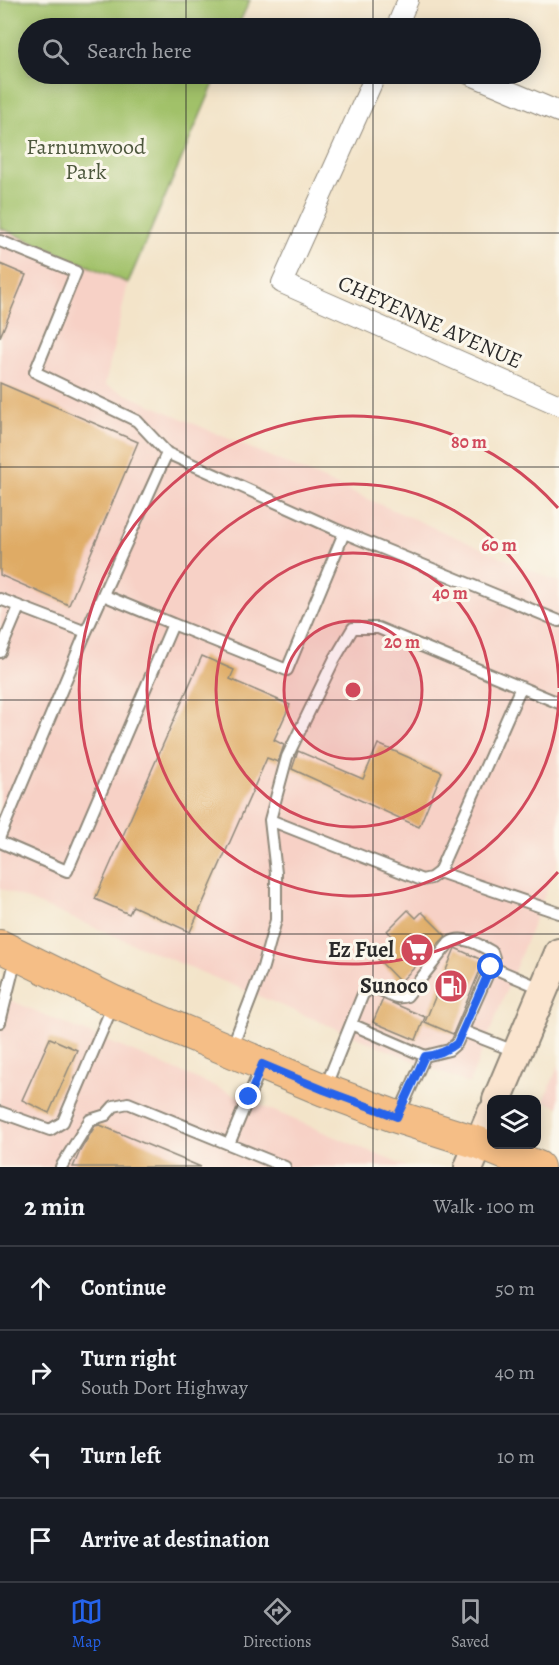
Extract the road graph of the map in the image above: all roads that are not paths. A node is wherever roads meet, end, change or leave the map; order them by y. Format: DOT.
graph roads {
  1 [pos="408,0"];
  2 [pos="400,18"];
  3 [pos="372,84"];
  4 [pos="493,84"];
  5 [pos="559,112"];
  6 [pos="0,241"];
  7 [pos="559,405"];
  8 [pos="167,453"];
  9 [pos="344,533"];
  10 [pos="103,596"];
  11 [pos="0,599"];
  12 [pos="19,607"];
  13 [pos="559,621"];
  14 [pos="172,624"];
  15 [pos="86,632"];
  16 [pos="0,652"];
  17 [pos="521,687"];
  18 [pos="559,704"];
  19 [pos="270,820"];
  20 [pos="0,836"];
  21 [pos="0,842"];
  22 [pos="439,872"];
  23 [pos="559,913"];
  24 [pos="9,950"];
  25 [pos="559,952"];
  26 [pos="491,967"];
  27 [pos="544,989"];
  28 [pos="114,1002"];
  29 [pos="0,1022"];
  30 [pos="351,1024"];
  31 [pos="463,1031"];
  32 [pos="231,1051"];
  33 [pos="517,1052"];
  34 [pos="425,1056"];
  35 [pos="262,1064"];
  36 [pos="324,1090"];
  37 [pos="499,1095"];
  38 [pos="0,1112"];
  39 [pos="397,1117"];
  40 [pos="487,1125"];
  41 [pos="229,1144"];
  42 [pos="474,1155"];
  43 [pos="61,1167"];
  44 [pos="285,1167"];
  45 [pos="538,1167"];
  1 -- 2 [label="street"];
  3 -- 7 [label="street, CHEYENNE AVENUE"];
  4 -- 5 [label="street"];
  6 -- 8 [label="lane"];
  8 -- 9 [label="lane"];
  8 -- 10 [label="lane"];
  9 -- 13 [label="lane"];
  9 -- 14 [label="lane"];
  10 -- 14 [label="lane"];
  10 -- 15 [label="lane"];
  11 -- 12 [label="lane"];
  12 -- 15 [label="lane"];
  12 -- 16 [label="lane"];
  14 -- 21 [label="lane"];
  15 -- 20 [label="lane"];
  17 -- 18 [label="lane"];
  17 -- 19 [label="lane"];
  17 -- 22 [label="lane"];
  19 -- 22 [label="lane"];
  19 -- 32 [label="lane"];
  22 -- 23 [label="lane"];
  24 -- 28 [label="main road"];
  24 -- 29 [label="lane"];
  25 -- 27 [label="street"];
  26 -- 27 [label="lane"];
  26 -- 30 [label="lane"];
  26 -- 31 [label="lane"];
  27 -- 33 [label="street"];
  28 -- 32 [label="main road"];
  28 -- 38 [label="lane"];
  30 -- 34 [label="lane"];
  30 -- 36 [label="lane"];
  31 -- 33 [label="lane"];
  31 -- 34 [label="lane"];
  32 -- 35 [label="main road"];
  33 -- 37 [label="street"];
  34 -- 39 [label="lane"];
  35 -- 36 [label="main road"];
  35 -- 41 [label="lane"];
  36 -- 39 [label="main road"];
  39 -- 42 [label="main road"];
  40 -- 42 [label="street"];
  41 -- 43 [label="lane"];
  41 -- 44 [label="lane"];
  42 -- 45 [label="main road"];
}
